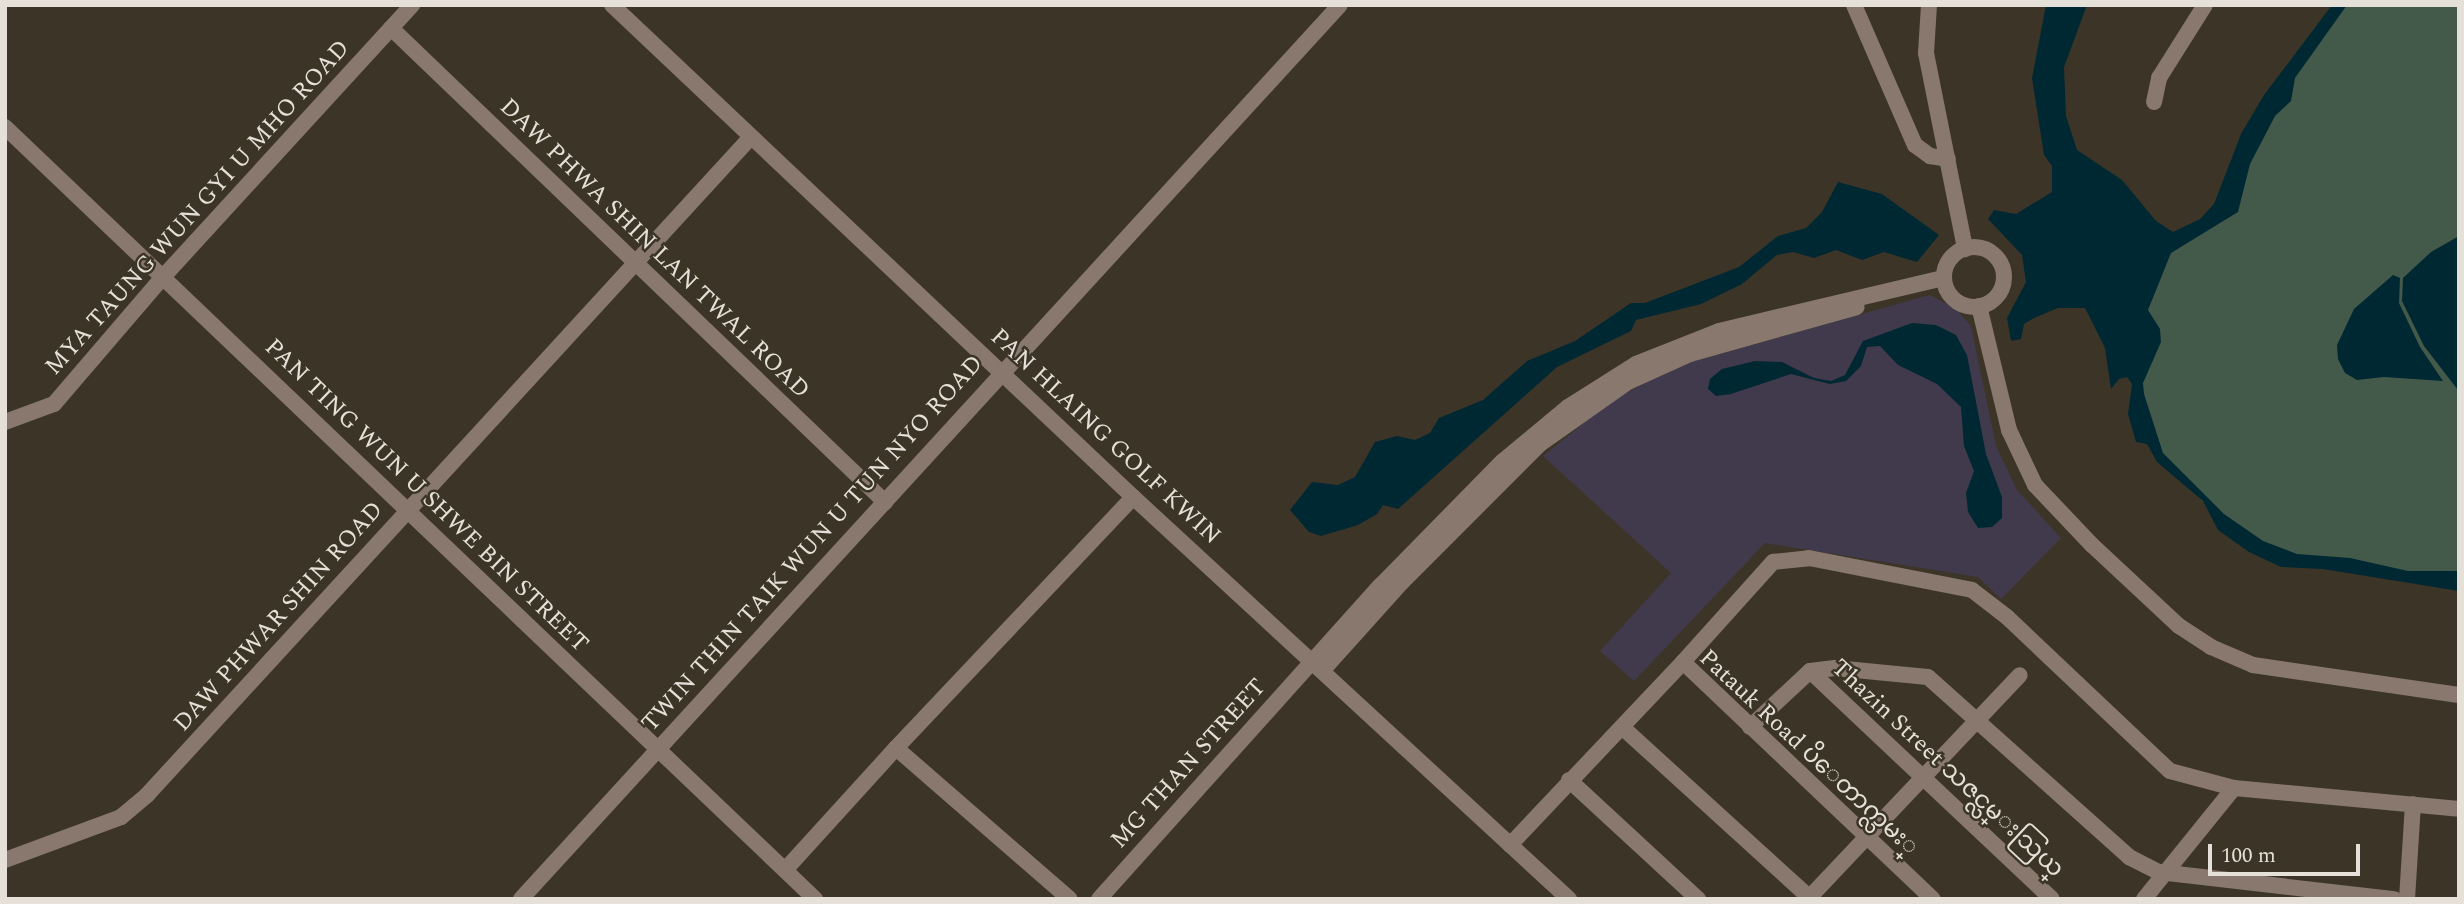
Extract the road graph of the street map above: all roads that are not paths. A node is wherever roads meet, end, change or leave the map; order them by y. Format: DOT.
graph roads {
  1 [pos="412,5"];
  2 [pos="612,5"];
  3 [pos="1340,5"];
  4 [pos="1854,5"];
  5 [pos="1929,5"];
  6 [pos="2205,5"];
  7 [pos="391,28"];
  8 [pos="2154,102"];
  9 [pos="5,127"];
  10 [pos="751,137"];
  11 [pos="1948,159"];
  12 [pos="1965,249"];
  13 [pos="636,263"];
  14 [pos="163,276"];
  15 [pos="1945,282"];
  16 [pos="1979,306"];
  17 [pos="1002,371"];
  18 [pos="5,422"];
  19 [pos="1133,497"];
  20 [pos="885,502"];
  21 [pos="409,508"];
  22 [pos="1683,662"];
  23 [pos="1318,664"];
  24 [pos="1810,671"];
  25 [pos="2020,675"];
  26 [pos="2459,695"];
  27 [pos="1978,721"];
  28 [pos="1622,727"];
  29 [pos="1750,727"];
  30 [pos="896,748"];
  31 [pos="657,750"];
  32 [pos="1569,780"];
  33 [pos="1923,780"];
  34 [pos="2234,788"];
  35 [pos="2413,804"];
  36 [pos="2459,809"];
  37 [pos="1866,837"];
  38 [pos="1510,845"];
  39 [pos="5,860"];
  40 [pos="785,870"];
  41 [pos="2167,875"];
  42 [pos="1809,898"];
  43 [pos="521,899"];
  44 [pos="815,899"];
  45 [pos="1070,899"];
  46 [pos="1100,899"];
  47 [pos="1569,899"];
  48 [pos="1698,899"];
  49 [pos="1933,899"];
  50 [pos="2052,899"];
  51 [pos="2144,899"];
  52 [pos="2394,899"];
  53 [pos="2407,899"];
  1 -- 7 [label="street, MYA TAUNG WUN GYI U MHO ROAD"];
  2 -- 10 [label="street, PAN HLAING GOLF KWIN"];
  3 -- 17 [label="street, TWIN THIN TAIK WUN U TUN NYO ROAD"];
  4 -- 11 [label="street"];
  5 -- 11 [label="street"];
  6 -- 8 [label="street"];
  7 -- 13 [label="street, DAW PHWA SHIN LAN TWAL ROAD"];
  7 -- 14 [label="street, MYA TAUNG WUN GYI U MHO ROAD"];
  9 -- 14 [label="street, PAN TING WUN U SHWE BIN STREET"];
  10 -- 13 [label="street, DAW PHWAR SHIN ROAD"];
  10 -- 17 [label="street, PAN HLAING GOLF KWIN"];
  11 -- 12 [label="street"];
  12 -- 15 [label="street"];
  12 -- 16 [label="street"];
  13 -- 20 [label="street, DAW PHWA SHIN LAN TWAL ROAD"];
  13 -- 21 [label="street, DAW PHWAR SHIN ROAD"];
  14 -- 18 [label="street, MYA TAUNG WUN GYI U MHO ROAD"];
  14 -- 21 [label="street, PAN TING WUN U SHWE BIN STREET"];
  15 -- 16 [label="street"];
  15 -- 23 [label="street, MG THAN STREET"];
  16 -- 26 [label="street"];
  17 -- 19 [label="street, PAN HLAING GOLF KWIN"];
  17 -- 20 [label="street, TWIN THIN TAIK WUN U TUN NYO ROAD"];
  19 -- 23 [label="street, PAN HLAING GOLF KWIN"];
  19 -- 30 [label="street"];
  20 -- 31 [label="street, TWIN THIN TAIK WUN U TUN NYO ROAD"];
  21 -- 31 [label="street, PAN TING WUN U SHWE BIN STREET"];
  21 -- 39 [label="street, DAW PHWAR SHIN ROAD"];
  22 -- 28 [label="street, Patauk Road ပိေတာက္လမး္"];
  22 -- 29 [label="street, Patauk Road ပိေတာက္လမး္"];
  22 -- 34 [label="street"];
  23 -- 38 [label="street, PAN HLAING GOLF KWIN"];
  23 -- 46 [label="street, MG THAN STREET"];
  24 -- 27 [label="street"];
  24 -- 29 [label="street, Thazin Street သဇင္လမ္းသြယ္"];
  24 -- 33 [label="street, Thazin Street သဇင္လမ္းသြယ္"];
  25 -- 27 [label="street"];
  27 -- 33 [label="street"];
  27 -- 41 [label="street"];
  28 -- 32 [label="street, Patauk Road ပိေတာက္လမး္"];
  28 -- 42 [label="street"];
  29 -- 37 [label="street, Patauk Road ပိေတာက္လမး္"];
  30 -- 40 [label="street"];
  30 -- 45 [label="street"];
  31 -- 40 [label="street, PAN TING WUN U SHWE BIN STREET"];
  31 -- 43 [label="street, TWIN THIN TAIK WUN U TUN NYO ROAD"];
  32 -- 38 [label="street, Patauk Road ပိေတာက္လမး္"];
  32 -- 48 [label="street"];
  33 -- 37 [label="street"];
  33 -- 50 [label="street, Thazin Street သဇင္လမ္းသြယ္"];
  34 -- 35 [label="street"];
  34 -- 41 [label="street"];
  35 -- 36 [label="street"];
  35 -- 53 [label="street"];
  37 -- 42 [label="street"];
  37 -- 49 [label="street, Patauk Road ပိေတာက္လမး္"];
  38 -- 47 [label="street, PAN HLAING GOLF KWIN"];
  40 -- 44 [label="street, PAN TING WUN U SHWE BIN STREET"];
  41 -- 51 [label="street"];
  41 -- 52 [label="street"];
}
